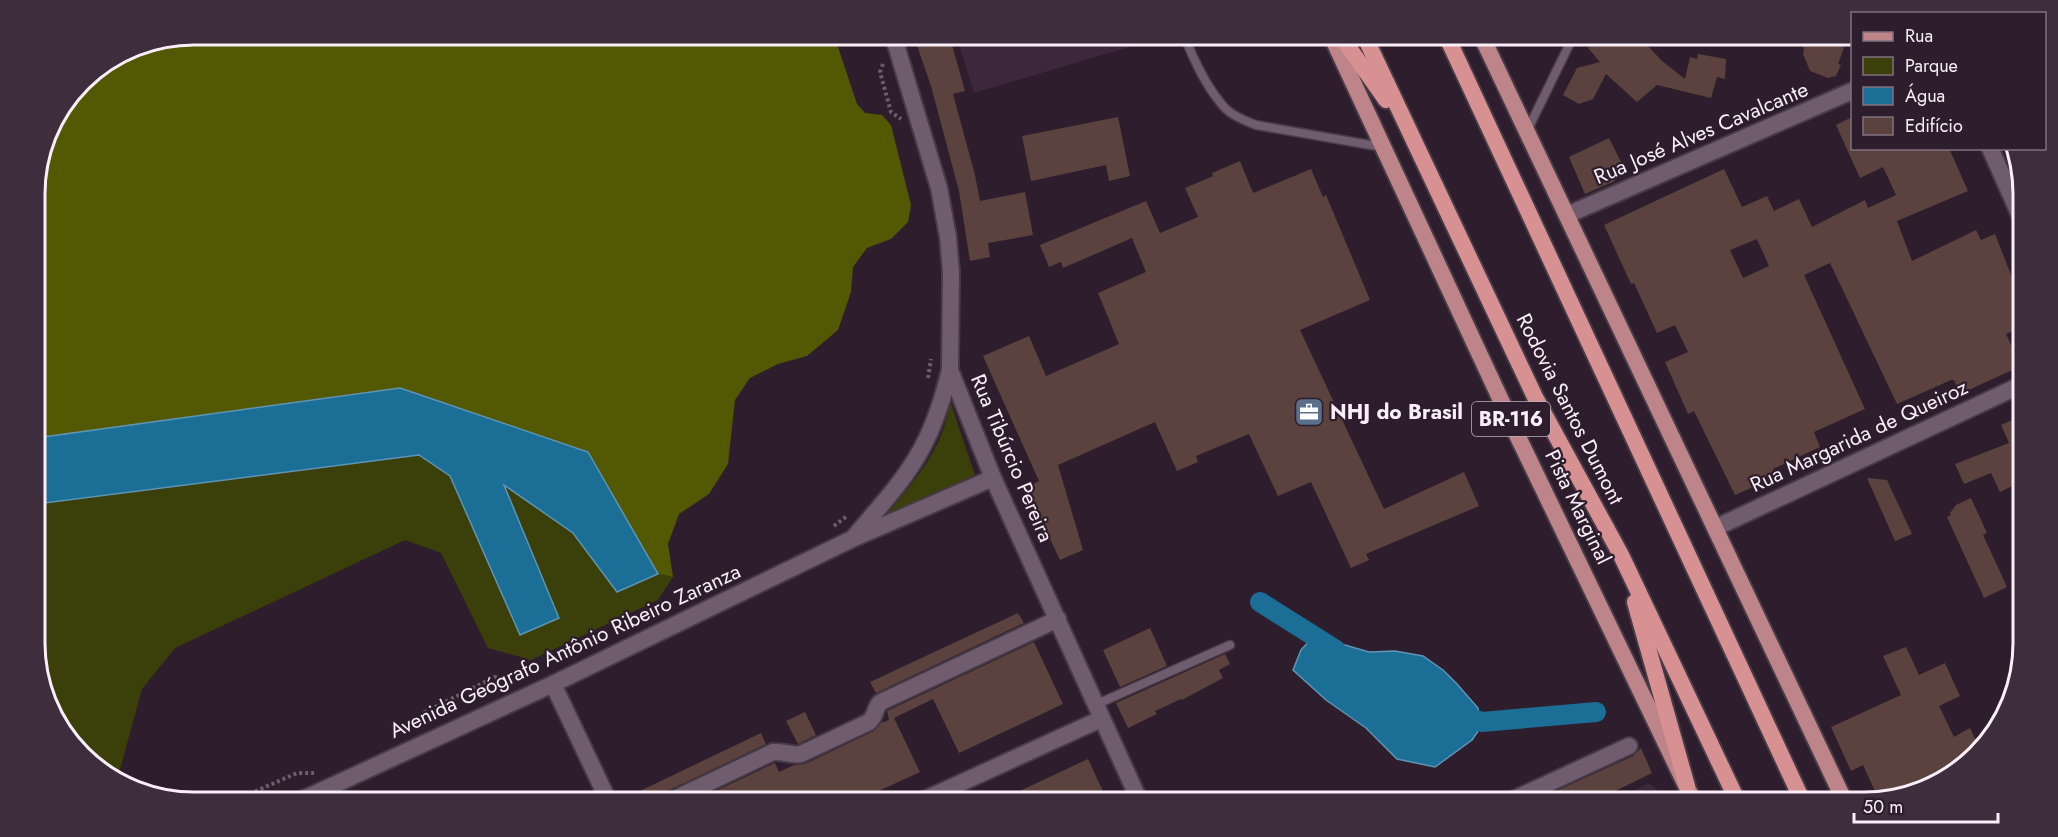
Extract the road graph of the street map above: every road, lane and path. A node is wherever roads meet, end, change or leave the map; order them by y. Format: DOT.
graph roads {
  1 [pos="896,45"];
  2 [pos="1188,45"];
  3 [pos="1336,45"];
  4 [pos="1348,45"];
  5 [pos="1369,45"];
  6 [pos="1451,45"];
  7 [pos="1486,45"];
  8 [pos="1569,45"];
  9 [pos="883,62"];
  10 [pos="1851,91"];
  11 [pos="907,124"];
  12 [pos="1527,132"];
  13 [pos="1411,133"];
  14 [pos="1384,148"];
  15 [pos="1991,150"];
  16 [pos="2013,200"];
  17 [pos="1566,215"];
  18 [pos="932,354"];
  19 [pos="950,370"];
  20 [pos="926,389"];
  21 [pos="2013,389"];
  22 [pos="993,478"];
  23 [pos="855,508"];
  24 [pos="1715,528"];
  25 [pos="828,530"];
  26 [pos="852,539"];
  27 [pos="1621,555"];
  28 [pos="1057,616"];
  29 [pos="1230,645"];
  30 [pos="521,683"];
  31 [pos="553,684"];
  32 [pos="1098,712"];
  33 [pos="404,733"];
  34 [pos="1629,747"];
  35 [pos="320,773"];
  36 [pos="1688,786"];
  37 [pos="254,792"];
  38 [pos="319,792"];
  39 [pos="604,792"];
  40 [pos="689,792"];
  41 [pos="939,792"];
  42 [pos="1135,792"];
  43 [pos="1530,792"];
  44 [pos="1691,792"];
  45 [pos="1733,792"];
  46 [pos="1798,792"];
  47 [pos="1840,792"];
  1 -- 19 [label="street, Rua Tibúrcio Pereira"];
  2 -- 14 [label="lane"];
  3 -- 14 [label="main road, Pista Marginal / BR-116"];
  4 -- 13 [label="highway"];
  5 -- 13 [label="highway, Rodovia Santos Dumont / BR-116"];
  6 -- 46 [label="highway, Rodovia Santos Dumont"];
  7 -- 12 [label="main road"];
  8 -- 12 [label="lane"];
  9 -- 11 [label="path"];
  10 -- 17 [label="street, Rua José Alves Cavalcante"];
  12 -- 17 [label="main road"];
  13 -- 27 [label="highway, Rodovia Santos Dumont / BR-116"];
  14 -- 36 [label="main road, Pista Marginal / BR-116"];
  15 -- 16 [label="street"];
  17 -- 24 [label="main road"];
  18 -- 20 [label="path"];
  19 -- 22 [label="street, Rua Tibúrcio Pereira"];
  19 -- 26 [label="street, Avenida Geógrafo Antônio Ribeiro Zaranza"];
  21 -- 24 [label="street, Rua Margarida de Queiroz"];
  22 -- 26 [label="street, Avenida Geógrafo Antônio Ribeiro Zaranza"];
  22 -- 28 [label="street, Rua Tibúrcio Pereira"];
  23 -- 25 [label="path"];
  24 -- 47 [label="main road"];
  26 -- 31 [label="street, Avenida Geógrafo Antônio Ribeiro Zaranza"];
  27 -- 36 [label="highway"];
  27 -- 45 [label="highway, Rodovia Santos Dumont / BR-116"];
  28 -- 32 [label="street, Rua Tibúrcio Pereira"];
  28 -- 40 [label="street"];
  29 -- 32 [label="lane"];
  30 -- 33 [label="path"];
  31 -- 38 [label="street, Avenida Geógrafo Antônio Ribeiro Zaranza"];
  31 -- 39 [label="street"];
  32 -- 41 [label="street"];
  32 -- 42 [label="street, Rua Tibúrcio Pereira"];
  34 -- 43 [label="street"];
  35 -- 37 [label="path"];
  36 -- 44 [label="main road, Pista Marginal / BR-116"];
}
